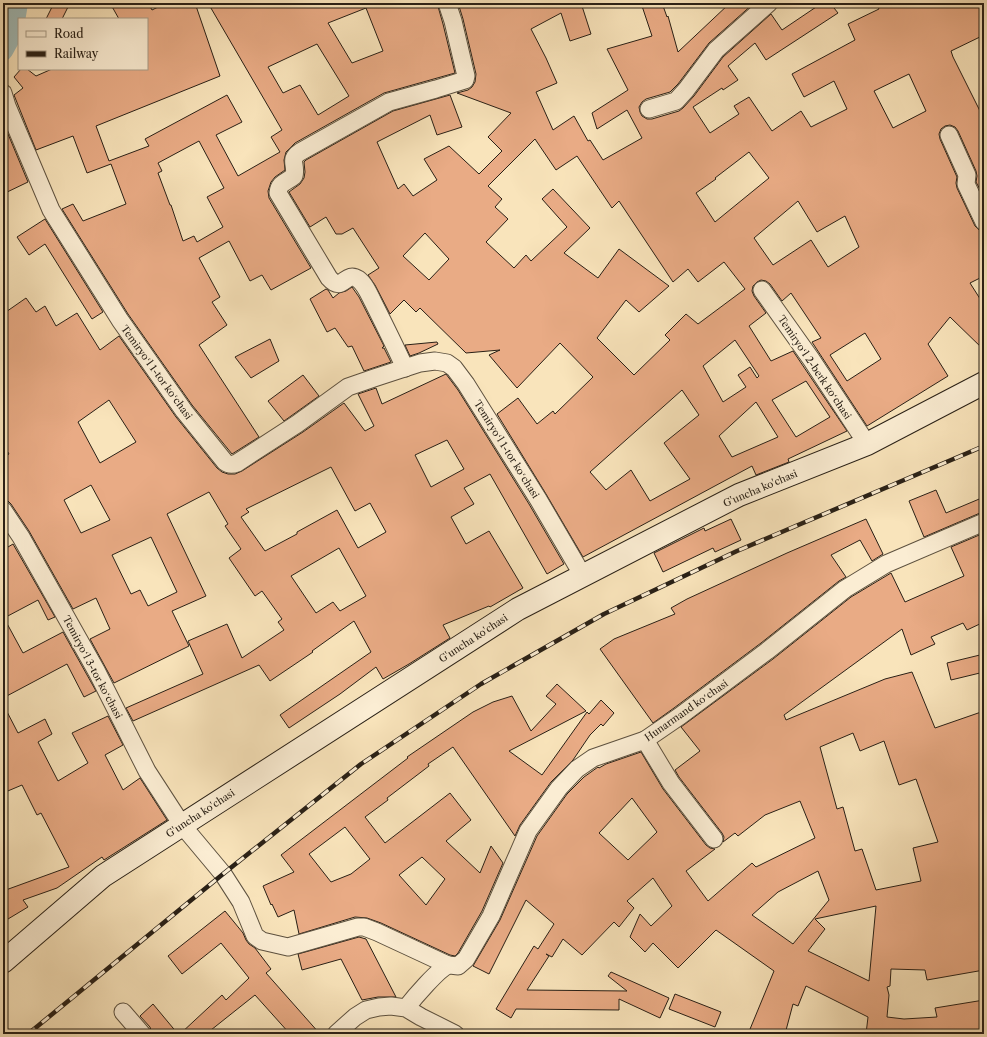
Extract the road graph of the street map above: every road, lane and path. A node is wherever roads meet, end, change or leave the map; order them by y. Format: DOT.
graph roads {
  1 [pos="447,3"];
  2 [pos="769,3"];
  3 [pos="3,93"];
  4 [pos="649,109"];
  5 [pos="950,135"];
  6 [pos="984,222"];
  7 [pos="762,290"];
  8 [pos="405,368"];
  9 [pos="984,383"];
  10 [pos="867,444"];
  11 [pos="3,510"];
  12 [pos="984,522"];
  13 [pos="582,576"];
  14 [pos="645,740"];
  15 [pos="182,825"];
  16 [pos="714,839"];
  17 [pos="3,962"];
  18 [pos="448,965"];
  19 [pos="406,1008"];
  20 [pos="123,1012"];
  21 [pos="142,1034"];
  22 [pos="336,1034"];
  23 [pos="455,1034"];
  1 -- 8 [label="street"];
  2 -- 4 [label="street"];
  3 -- 8 [label="street, Temiryoʻl 1-tor koʻchasi"];
  5 -- 6 [label="street"];
  7 -- 10 [label="street, Temiryoʻl 2-berk koʻchasi"];
  8 -- 13 [label="street, Temiryoʻl 1-tor koʻchasi"];
  9 -- 10 [label="street, G'uncha ko'chasi"];
  10 -- 13 [label="street, G'uncha ko'chasi"];
  11 -- 15 [label="street, Temiryoʻl 3-tor koʻchasi"];
  12 -- 14 [label="street, Hunarmand koʻchasi"];
  13 -- 15 [label="street, G'uncha ko'chasi"];
  14 -- 16 [label="street"];
  14 -- 18 [label="street, Hunarmand koʻchasi"];
  15 -- 17 [label="street, G'uncha ko'chasi"];
  15 -- 18 [label="street, Temiryoʻl 3-tor koʻchasi"];
  18 -- 19 [label="street, Hunarmand koʻchasi"];
  19 -- 22 [label="street"];
  19 -- 23 [label="street"];
  20 -- 21 [label="street"];
}
